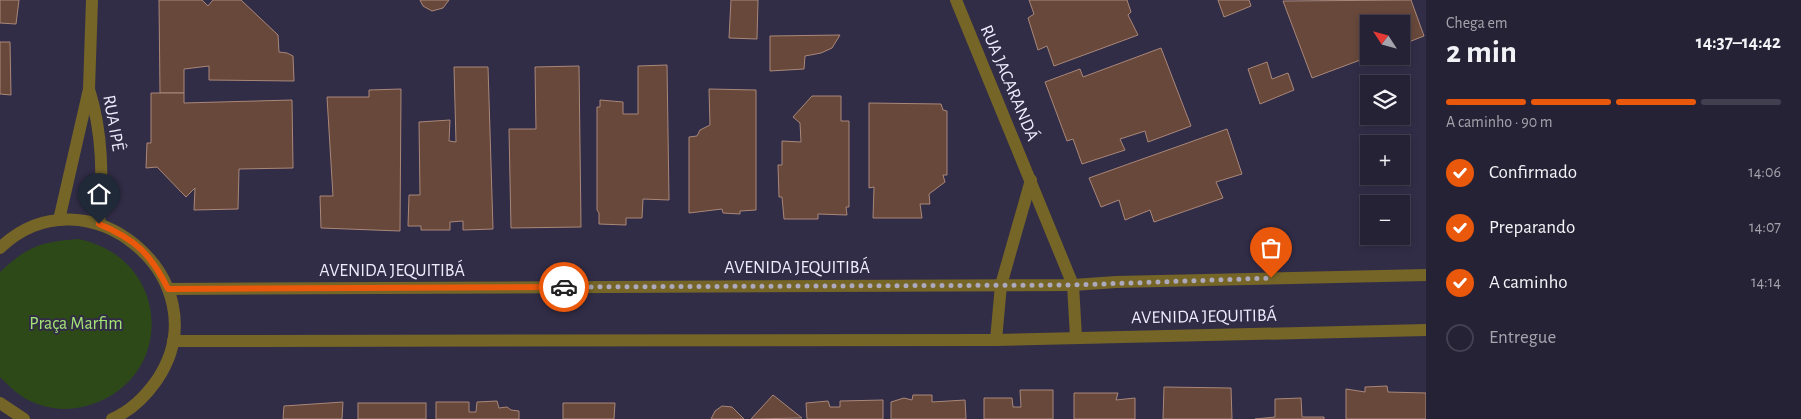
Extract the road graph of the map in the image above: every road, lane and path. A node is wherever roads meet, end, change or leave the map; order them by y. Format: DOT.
graph roads {
  1 [pos="92,0"];
  2 [pos="956,0"];
  3 [pos="89,89"];
  4 [pos="1031,180"];
  5 [pos="59,220"];
  6 [pos="99,224"];
  7 [pos="0,248"];
  8 [pos="1426,275"];
  9 [pos="1001,285"];
  10 [pos="1073,285"];
  11 [pos="168,289"];
  12 [pos="1426,330"];
  13 [pos="1076,337"];
  14 [pos="996,340"];
  15 [pos="173,341"];
  16 [pos="0,403"];
  17 [pos="24,419"];
  18 [pos="112,419"];
  1 -- 3 [label="street, RUA IPÊ"];
  2 -- 4 [label="street, RUA JACARANDÁ"];
  3 -- 5 [label="street, RUA IPÊ"];
  3 -- 6 [label="street, RUA IPÊ"];
  4 -- 9 [label="street"];
  4 -- 10 [label="street, RUA JACARANDÁ"];
  5 -- 6 [label="street"];
  5 -- 7 [label="street"];
  6 -- 11 [label="street"];
  8 -- 10 [label="street, AVENIDA JEQUITIBÁ"];
  9 -- 10 [label="street, AVENIDA JEQUITIBÁ"];
  9 -- 11 [label="street, AVENIDA JEQUITIBÁ"];
  9 -- 14 [label="street"];
  10 -- 13 [label="street, RUA JACARANDÁ"];
  11 -- 15 [label="street"];
  12 -- 13 [label="street, AVENIDA JEQUITIBÁ"];
  13 -- 14 [label="street, AVENIDA JEQUITIBÁ"];
  14 -- 15 [label="street, AVENIDA JEQUITIBÁ"];
  15 -- 18 [label="street"];
  16 -- 17 [label="street"];
}
